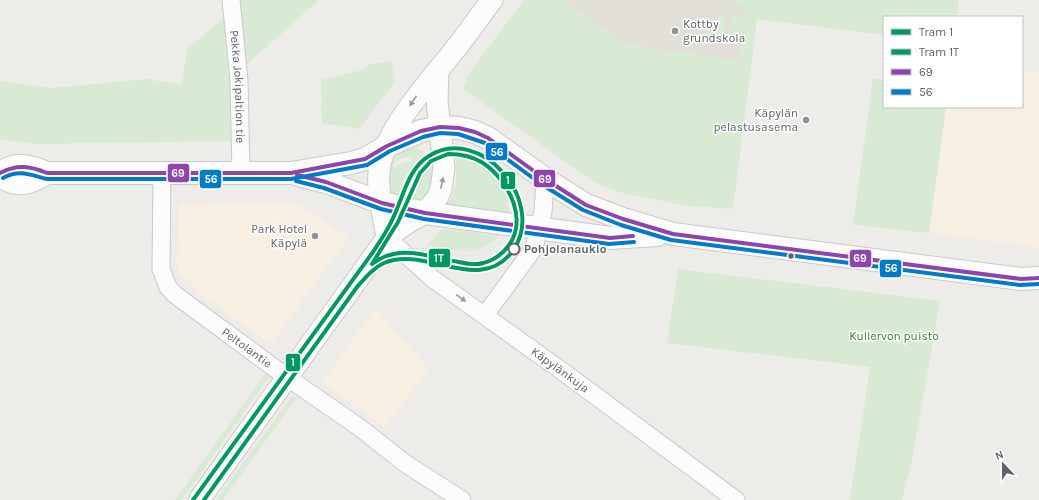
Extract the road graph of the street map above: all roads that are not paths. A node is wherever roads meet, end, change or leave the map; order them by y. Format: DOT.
graph roads {
  1 [pos="231,0"];
  2 [pos="492,0"];
  3 [pos="438,71"];
  4 [pos="440,127"];
  5 [pos="387,146"];
  6 [pos="162,172"];
  7 [pos="241,173"];
  8 [pos="290,173"];
  9 [pos="0,174"];
  10 [pos="545,179"];
  11 [pos="382,203"];
  12 [pos="425,213"];
  13 [pos="540,229"];
  14 [pos="673,234"];
  15 [pos="387,238"];
  16 [pos="1033,281"];
  17 [pos="485,315"];
  18 [pos="288,378"];
  19 [pos="199,500"];
  20 [pos="462,500"];
  21 [pos="736,500"];
  1 -- 7 [label="street, Pekka Jokipaltion tie"];
  2 -- 3 [label="street"];
  3 -- 4 [label="street"];
  3 -- 5 [label="street, one-way"];
  4 -- 5 [label="main road"];
  4 -- 10 [label="main road"];
  12 -- 4 [label="street, one-way"];
  5 -- 8 [label="main road"];
  5 -- 11 [label="street"];
  6 -- 7 [label="main road"];
  6 -- 9 [label="main road"];
  6 -- 18 [label="street, Peltolantie"];
  7 -- 8 [label="main road"];
  8 -- 11 [label="main road"];
  10 -- 13 [label="street"];
  10 -- 14 [label="main road"];
  11 -- 12 [label="main road"];
  11 -- 15 [label="street"];
  12 -- 13 [label="main road"];
  12 -- 15 [label="street"];
  13 -- 14 [label="main road"];
  13 -- 17 [label="street"];
  14 -- 16 [label="main road"];
  15 -- 17 [label="street, Käpylänkuja, one-way"];
  15 -- 18 [label="street"];
  17 -- 21 [label="street, Käpylänkuja"];
  18 -- 19 [label="street"];
  18 -- 20 [label="street, Peltolantie"];
}
